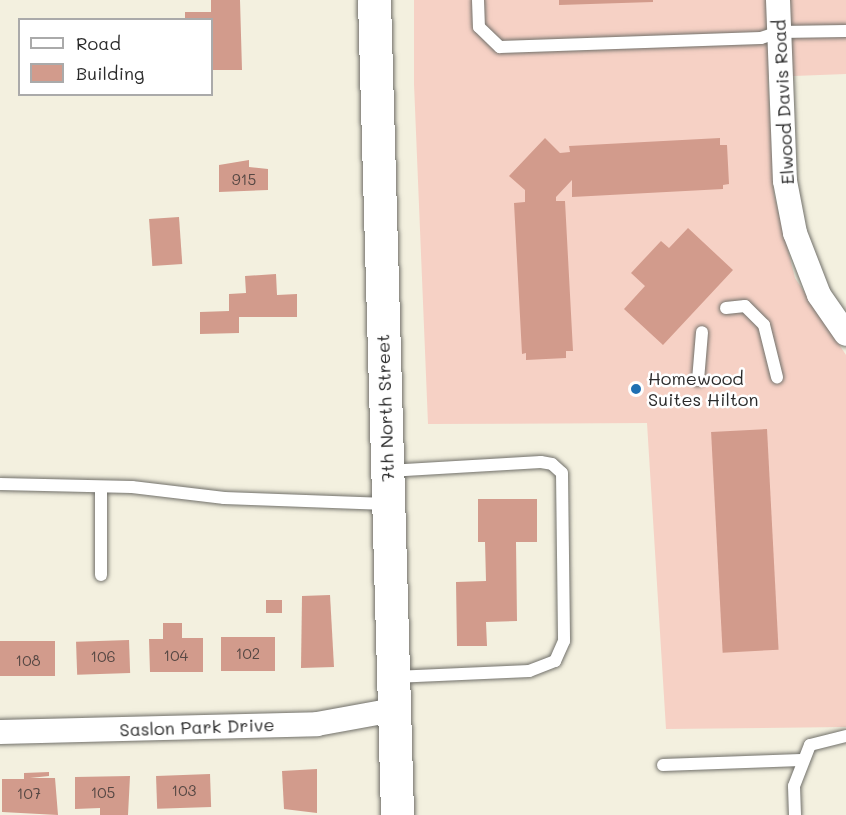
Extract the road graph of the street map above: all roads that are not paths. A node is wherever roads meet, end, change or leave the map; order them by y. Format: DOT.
graph roads {
  1 [pos="374,0"];
  2 [pos="477,0"];
  3 [pos="778,0"];
  4 [pos="846,31"];
  5 [pos="780,32"];
  6 [pos="726,309"];
  7 [pos="702,332"];
  8 [pos="846,334"];
  9 [pos="777,377"];
  10 [pos="698,380"];
  11 [pos="387,471"];
  12 [pos="0,484"];
  13 [pos="101,486"];
  14 [pos="388,504"];
  15 [pos="100,574"];
  16 [pos="393,678"];
  17 [pos="394,710"];
  18 [pos="0,732"];
  19 [pos="846,736"];
  20 [pos="801,760"];
  21 [pos="663,765"];
  22 [pos="397,815"];
  23 [pos="795,815"];
  1 -- 11 [label="street, 7th North Street"];
  2 -- 5 [label="lane"];
  3 -- 5 [label="street, Elwood Davis Road"];
  4 -- 5 [label="lane"];
  5 -- 8 [label="street, Elwood Davis Road"];
  6 -- 9 [label="lane"];
  7 -- 10 [label="lane"];
  11 -- 14 [label="street, 7th North Street"];
  11 -- 16 [label="lane"];
  12 -- 13 [label="lane"];
  13 -- 14 [label="lane"];
  13 -- 15 [label="lane"];
  14 -- 16 [label="street, 7th North Street"];
  16 -- 17 [label="street, 7th North Street"];
  17 -- 18 [label="street, Saslon Park Drive"];
  17 -- 22 [label="street, 7th North Street"];
  19 -- 20 [label="lane"];
  20 -- 21 [label="lane"];
  20 -- 23 [label="lane"];
}
